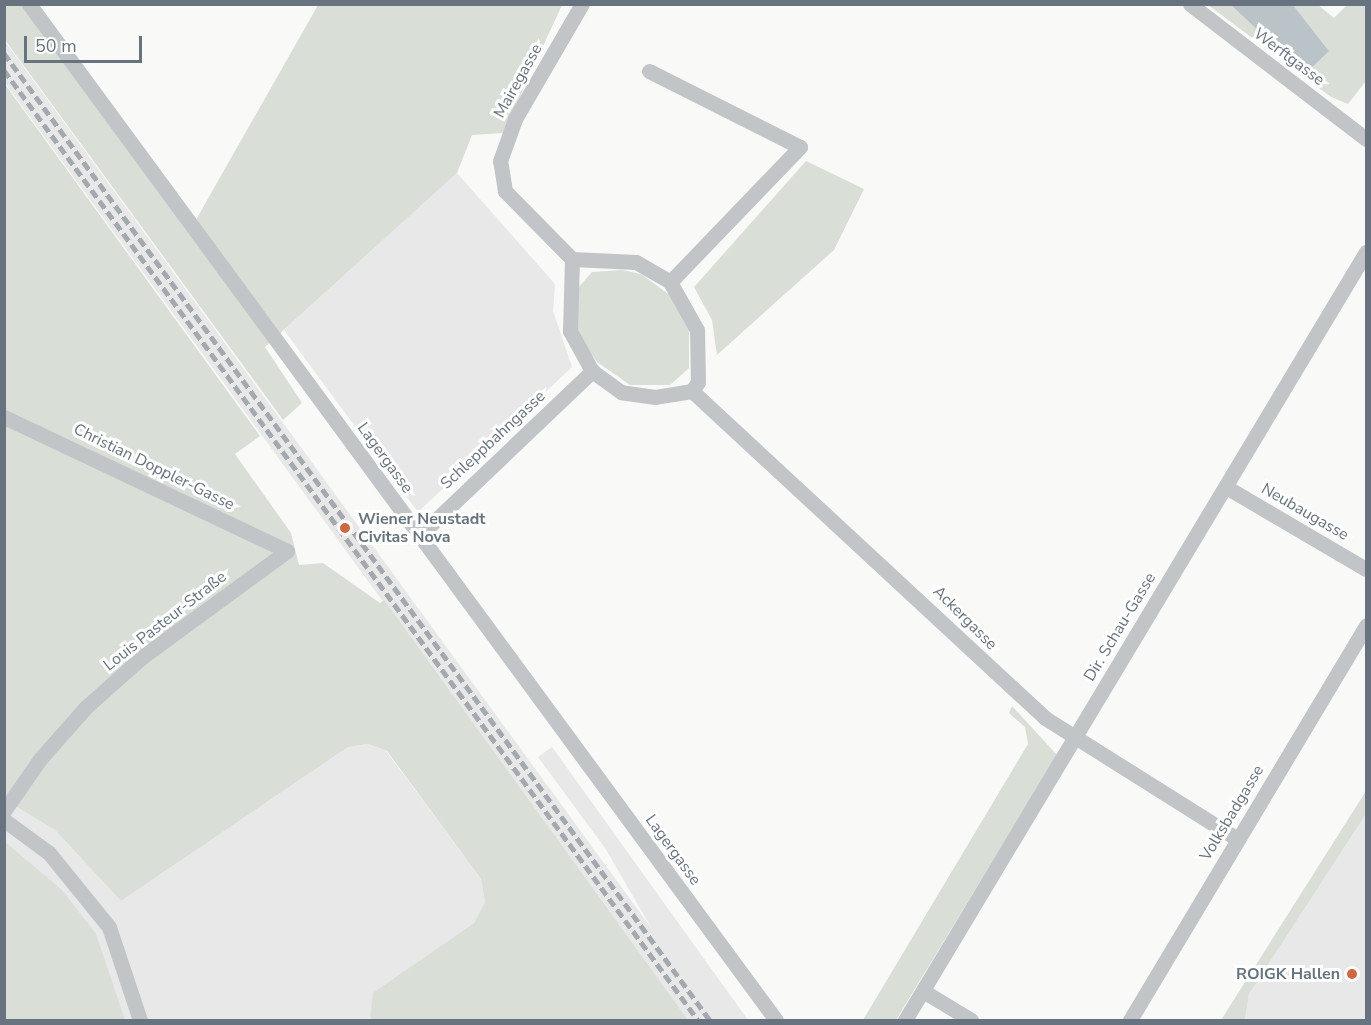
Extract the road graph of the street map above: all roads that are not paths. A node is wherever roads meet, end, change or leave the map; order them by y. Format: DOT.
graph roads {
  1 [pos="29,4"];
  2 [pos="1190,4"];
  3 [pos="580,5"];
  4 [pos="649,71"];
  5 [pos="1366,139"];
  6 [pos="1366,252"];
  7 [pos="572,259"];
  8 [pos="670,282"];
  9 [pos="592,371"];
  10 [pos="692,391"];
  11 [pos="4,417"];
  12 [pos="1226,487"];
  13 [pos="420,535"];
  14 [pos="287,551"];
  15 [pos="1366,569"];
  16 [pos="1366,625"];
  17 [pos="1073,740"];
  18 [pos="4,811"];
  19 [pos="4,820"];
  20 [pos="1237,839"];
  21 [pos="923,991"];
  22 [pos="140,1020"];
  23 [pos="776,1020"];
  24 [pos="905,1020"];
  25 [pos="971,1020"];
  26 [pos="1130,1020"];
  1 -- 13 [label="street, Lagergasse"];
  2 -- 5 [label="street, Werftgasse"];
  3 -- 7 [label="street, Mairegasse"];
  4 -- 8 [label="street"];
  6 -- 12 [label="street, Dir. Schau-Gasse"];
  7 -- 8 [label="street"];
  7 -- 9 [label="street"];
  8 -- 10 [label="street"];
  9 -- 10 [label="street"];
  9 -- 13 [label="street, Schleppbahngasse"];
  10 -- 17 [label="street, Ackergasse"];
  11 -- 14 [label="street, Christian Doppler-Gasse"];
  12 -- 15 [label="street, Neubaugasse"];
  12 -- 17 [label="street, Dir. Schau-Gasse"];
  13 -- 23 [label="street, Lagergasse"];
  14 -- 18 [label="street, Louis Pasteur-Straße"];
  16 -- 20 [label="street, Volksbadgasse"];
  17 -- 20 [label="street, Ackergasse"];
  17 -- 21 [label="street, Dir. Schau-Gasse"];
  19 -- 22 [label="street"];
  20 -- 26 [label="street, Volksbadgasse"];
  21 -- 24 [label="street, Dir. Schau-Gasse"];
  21 -- 25 [label="street"];
}
